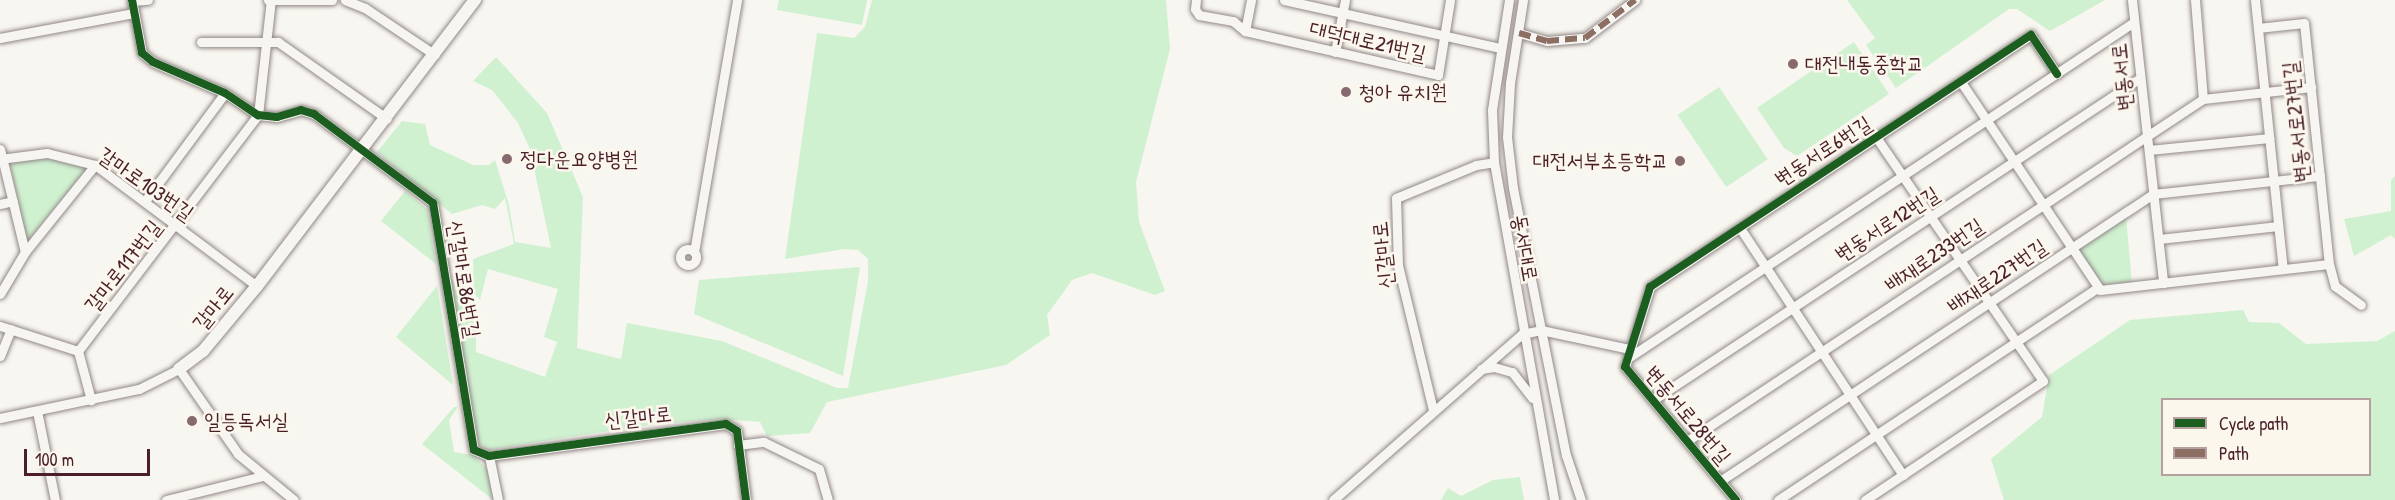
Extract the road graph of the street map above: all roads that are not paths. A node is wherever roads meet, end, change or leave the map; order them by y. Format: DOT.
graph roads {
  1 [pos="148,0"];
  2 [pos="269,0"];
  3 [pos="332,0"];
  4 [pos="345,0"];
  5 [pos="475,0"];
  6 [pos="737,0"];
  7 [pos="1196,0"];
  8 [pos="1251,0"];
  9 [pos="1284,0"];
  10 [pos="1345,0"];
  11 [pos="1450,0"];
  12 [pos="1509,0"];
  13 [pos="1523,0"];
  14 [pos="1635,0"];
  15 [pos="2132,0"];
  16 [pos="2195,0"];
  17 [pos="2255,0"];
  18 [pos="132,1"];
  19 [pos="1343,12"];
  20 [pos="134,14"];
  21 [pos="2134,22"];
  22 [pos="2258,28"];
  23 [pos="1245,31"];
  24 [pos="1519,33"];
  25 [pos="1447,37"];
  26 [pos="0,38"];
  27 [pos="268,40"];
  28 [pos="201,42"];
  29 [pos="1501,48"];
  30 [pos="1335,52"];
  31 [pos="435,54"];
  32 [pos="2057,74"];
  33 [pos="2140,78"];
  34 [pos="1961,81"];
  35 [pos="2311,87"];
  36 [pos="2265,92"];
  37 [pos="225,93"];
  38 [pos="2202,99"];
  39 [pos="258,115"];
  40 [pos="387,119"];
  41 [pos="1987,120"];
  42 [pos="2147,135"];
  43 [pos="1876,137"];
  44 [pos="2270,138"];
  45 [pos="361,150"];
  46 [pos="2149,150"];
  47 [pos="1,156"];
  48 [pos="2014,161"];
  49 [pos="1494,162"];
  50 [pos="95,165"];
  51 [pos="1903,176"];
  52 [pos="2320,176"];
  53 [pos="2274,181"];
  54 [pos="2153,194"];
  55 [pos="13,201"];
  56 [pos="145,201"];
  57 [pos="0,204"];
  58 [pos="2043,204"];
  59 [pos="1930,216"];
  60 [pos="177,226"];
  61 [pos="2278,226"];
  62 [pos="1740,228"];
  63 [pos="2159,239"];
  64 [pos="2072,248"];
  65 [pos="25,252"];
  66 [pos="694,252"];
  67 [pos="1960,260"];
  68 [pos="2329,264"];
  69 [pos="1765,267"];
  70 [pos="2283,269"];
  71 [pos="2163,283"];
  72 [pos="257,286"];
  73 [pos="2098,287"];
  74 [pos="0,294"];
  75 [pos="1989,303"];
  76 [pos="2361,305"];
  77 [pos="1792,308"];
  78 [pos="0,326"];
  79 [pos="11,329"];
  80 [pos="1541,330"];
  81 [pos="1522,334"];
  82 [pos="2016,342"];
  83 [pos="78,351"];
  84 [pos="1821,351"];
  85 [pos="1629,353"];
  86 [pos="0,356"];
  87 [pos="179,369"];
  88 [pos="1479,369"];
  89 [pos="1850,395"];
  90 [pos="91,400"];
  91 [pos="1653,400"];
  92 [pos="1535,403"];
  93 [pos="1433,410"];
  94 [pos="37,411"];
  95 [pos="0,418"];
  96 [pos="1876,435"];
  97 [pos="1687,441"];
  98 [pos="738,445"];
  99 [pos="474,450"];
  100 [pos="489,456"];
  101 [pos="1903,475"];
  102 [pos="263,476"];
  103 [pos="1720,481"];
  104 [pos="217,495"];
  105 [pos="55,500"];
  106 [pos="166,500"];
  107 [pos="294,500"];
  108 [pos="498,500"];
  109 [pos="746,500"];
  110 [pos="828,500"];
  111 [pos="1333,500"];
  112 [pos="1554,500"];
  113 [pos="1581,500"];
  114 [pos="1736,500"];
  115 [pos="1778,500"];
  116 [pos="1865,500"];
  1 -- 18 [label="street"];
  2 -- 3 [label="street"];
  2 -- 27 [label="street, 갈마로117번길"];
  4 -- 31 [label="street"];
  5 -- 31 [label="main road, 갈마로"];
  6 -- 66 [label="street"];
  7 -- 23 [label="street, 대덕대로21번길"];
  8 -- 23 [label="street"];
  9 -- 19 [label="street"];
  10 -- 19 [label="street"];
  11 -- 25 [label="street, 대덕대로21번길"];
  12 -- 29 [label="street, 동서대로"];
  13 -- 24 [label="street, 동서대로"];
  14 -- 24 [label="street"];
  15 -- 21 [label="street, 변동서로"];
  16 -- 38 [label="street"];
  17 -- 22 [label="street"];
  18 -- 20 [label="street"];
  19 -- 25 [label="street"];
  19 -- 30 [label="street"];
  20 -- 26 [label="street"];
  20 -- 37 [label="street"];
  21 -- 32 [label="street"];
  21 -- 33 [label="street, 변동서로"];
  22 -- 35 [label="street, 변동서로27번길"];
  22 -- 36 [label="street"];
  23 -- 30 [label="street, 대덕대로21번길"];
  24 -- 80 [label="street, 동서대로"];
  25 -- 29 [label="street"];
  25 -- 30 [label="street, 대덕대로21번길"];
  27 -- 28 [label="street"];
  27 -- 39 [label="street, 갈마로117번길"];
  27 -- 40 [label="street"];
  29 -- 49 [label="street, 동서대로"];
  31 -- 40 [label="main road, 갈마로"];
  32 -- 34 [label="street, 변동서로6번길"];
  32 -- 41 [label="street"];
  33 -- 42 [label="street, 변동서로"];
  33 -- 48 [label="street, 변동서로12번길"];
  34 -- 41 [label="street"];
  34 -- 43 [label="street, 변동서로6번길"];
  35 -- 36 [label="street, 배재로233번길"];
  35 -- 52 [label="street, 변동서로27번길"];
  36 -- 38 [label="street, 배재로233번길"];
  36 -- 44 [label="street"];
  37 -- 39 [label="street"];
  37 -- 56 [label="street"];
  38 -- 42 [label="street, 배재로233번길"];
  39 -- 45 [label="street"];
  39 -- 60 [label="street, 갈마로117번길"];
  40 -- 45 [label="main road, 갈마로"];
  41 -- 48 [label="street"];
  41 -- 51 [label="street"];
  42 -- 46 [label="street, 변동서로"];
  42 -- 58 [label="street, 배재로233번길"];
  43 -- 51 [label="street"];
  43 -- 62 [label="street, 변동서로6번길"];
  44 -- 46 [label="street"];
  44 -- 53 [label="street"];
  45 -- 72 [label="main road, 갈마로"];
  45 -- 99 [label="street, 신갈마로86번길"];
  46 -- 54 [label="street, 변동서로"];
  47 -- 50 [label="street, 갈마로103번길"];
  47 -- 55 [label="street"];
  48 -- 58 [label="street"];
  48 -- 59 [label="street, 변동서로12번길"];
  49 -- 81 [label="street, 동서대로"];
  49 -- 93 [label="street, 신갈마로"];
  50 -- 56 [label="street, 갈마로103번길"];
  50 -- 65 [label="street"];
  51 -- 59 [label="street"];
  51 -- 69 [label="street"];
  52 -- 53 [label="street, 배재로227번길"];
  52 -- 68 [label="street, 변동서로27번길"];
  53 -- 54 [label="street, 배재로227번길"];
  53 -- 61 [label="street"];
  54 -- 63 [label="street, 변동서로"];
  54 -- 64 [label="street, 배재로227번길"];
  55 -- 57 [label="street"];
  55 -- 65 [label="street"];
  56 -- 60 [label="street, 갈마로103번길"];
  58 -- 64 [label="street"];
  58 -- 67 [label="street, 배재로233번길"];
  59 -- 67 [label="street"];
  59 -- 77 [label="street, 변동서로12번길"];
  60 -- 72 [label="street, 갈마로103번길"];
  60 -- 83 [label="street, 갈마로117번길"];
  61 -- 63 [label="street"];
  61 -- 70 [label="street"];
  62 -- 69 [label="street"];
  62 -- 85 [label="street, 변동서로6번길"];
  63 -- 71 [label="street, 변동서로"];
  64 -- 73 [label="street"];
  64 -- 75 [label="street, 배재로227번길"];
  65 -- 74 [label="street"];
  67 -- 75 [label="street"];
  67 -- 84 [label="street, 배재로233번길"];
  68 -- 70 [label="street"];
  68 -- 76 [label="street, 변동서로27번길"];
  69 -- 77 [label="street"];
  69 -- 85 [label="street"];
  70 -- 71 [label="street"];
  71 -- 73 [label="street"];
  72 -- 87 [label="main road, 갈마로"];
  73 -- 82 [label="street"];
  75 -- 82 [label="street"];
  75 -- 89 [label="street, 배재로227번길"];
  77 -- 84 [label="street"];
  77 -- 91 [label="street, 변동서로12번길"];
  78 -- 79 [label="street"];
  79 -- 83 [label="street"];
  79 -- 86 [label="street"];
  80 -- 81 [label="street"];
  80 -- 85 [label="street"];
  80 -- 113 [label="street, 동서대로"];
  81 -- 88 [label="street"];
  81 -- 92 [label="street, 동서대로"];
  82 -- 96 [label="street"];
  82 -- 101 [label="street"];
  83 -- 90 [label="street"];
  84 -- 89 [label="street"];
  84 -- 97 [label="street, 배재로233번길"];
  85 -- 91 [label="street, 변동서로28번길"];
  87 -- 90 [label="street, 갈마로"];
  87 -- 102 [label="street"];
  88 -- 92 [label="street"];
  88 -- 93 [label="street"];
  89 -- 96 [label="street"];
  89 -- 103 [label="street, 배재로227번길"];
  90 -- 94 [label="street, 갈마로"];
  91 -- 97 [label="street, 변동서로28번길"];
  92 -- 112 [label="street, 동서대로"];
  93 -- 111 [label="street"];
  94 -- 95 [label="street, 갈마로"];
  94 -- 105 [label="street"];
  96 -- 101 [label="street"];
  96 -- 115 [label="street"];
  97 -- 103 [label="street, 변동서로28번길"];
  98 -- 100 [label="street, 신갈마로"];
  98 -- 109 [label="street, 신갈마로"];
  98 -- 110 [label="street"];
  99 -- 100 [label="street, 신갈마로"];
  100 -- 108 [label="street"];
  101 -- 116 [label="street"];
  102 -- 104 [label="street"];
  102 -- 107 [label="street"];
  103 -- 114 [label="street, 변동서로28번길"];
  104 -- 106 [label="street"];
}
